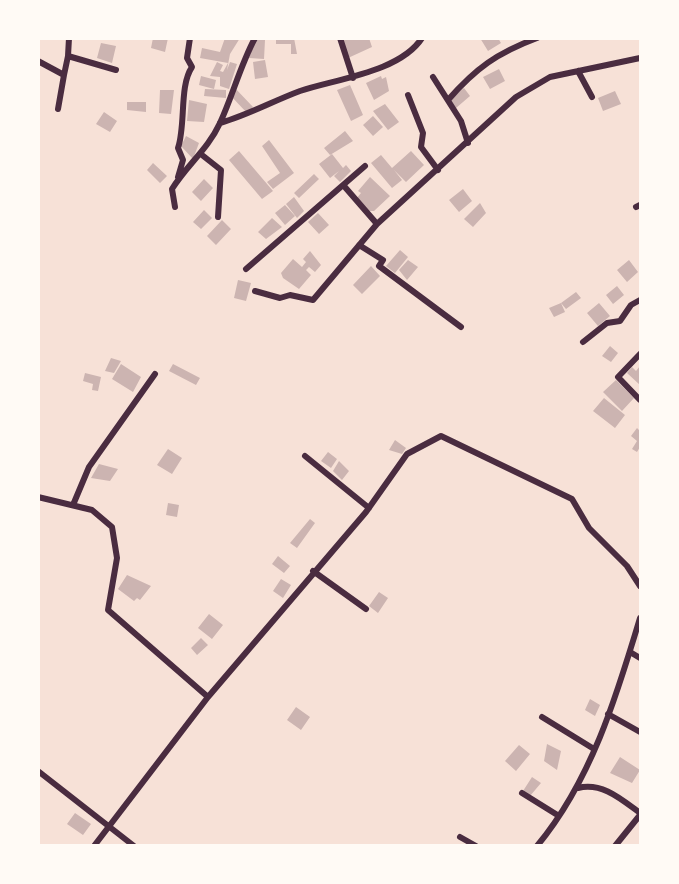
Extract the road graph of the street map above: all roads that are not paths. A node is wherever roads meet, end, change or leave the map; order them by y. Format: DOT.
graph roads {
  1 [pos="69,38"];
  2 [pos="190,38"];
  3 [pos="255,38"];
  4 [pos="341,38"];
  5 [pos="422,38"];
  6 [pos="537,38"];
  7 [pos="68,56"];
  8 [pos="640,59"];
  9 [pos="38,61"];
  10 [pos="116,70"];
  11 [pos="578,71"];
  12 [pos="64,75"];
  13 [pos="433,77"];
  14 [pos="353,78"];
  15 [pos="408,94"];
  16 [pos="592,97"];
  17 [pos="447,100"];
  18 [pos="58,108"];
  19 [pos="220,123"];
  20 [pos="468,142"];
  21 [pos="202,155"];
  22 [pos="365,166"];
  23 [pos="438,170"];
  24 [pos="176,182"];
  25 [pos="344,186"];
  26 [pos="175,207"];
  27 [pos="218,218"];
  28 [pos="377,225"];
  29 [pos="359,245"];
  30 [pos="246,269"];
  31 [pos="255,291"];
  32 [pos="640,300"];
  33 [pos="461,327"];
  34 [pos="583,342"];
  35 [pos="640,354"];
  36 [pos="155,374"];
  37 [pos="640,400"];
  38 [pos="305,456"];
  39 [pos="38,497"];
  40 [pos="73,505"];
  41 [pos="369,508"];
  42 [pos="313,571"];
  43 [pos="640,586"];
  44 [pos="366,609"];
  45 [pos="640,618"];
  46 [pos="630,652"];
  47 [pos="640,657"];
  48 [pos="208,697"];
  49 [pos="608,714"];
  50 [pos="542,717"];
  51 [pos="640,732"];
  52 [pos="594,748"];
  53 [pos="38,771"];
  54 [pos="578,788"];
  55 [pos="522,793"];
  56 [pos="640,814"];
  57 [pos="559,817"];
  58 [pos="111,827"];
  59 [pos="460,837"];
  60 [pos="94,845"];
  61 [pos="134,845"];
  62 [pos="476,845"];
  63 [pos="537,845"];
  64 [pos="615,845"];
  1 -- 7 [label="street"];
  2 -- 24 [label="street"];
  3 -- 19 [label="street"];
  4 -- 14 [label="street"];
  5 -- 14 [label="street"];
  6 -- 17 [label="street"];
  7 -- 10 [label="street"];
  7 -- 12 [label="street"];
  8 -- 11 [label="street"];
  9 -- 12 [label="street"];
  11 -- 16 [label="street"];
  11 -- 20 [label="street"];
  12 -- 18 [label="street"];
  13 -- 17 [label="street"];
  14 -- 19 [label="street"];
  15 -- 23 [label="street"];
  17 -- 20 [label="street"];
  19 -- 21 [label="street"];
  20 -- 23 [label="street"];
  21 -- 24 [label="street"];
  21 -- 27 [label="street"];
  22 -- 25 [label="street"];
  23 -- 28 [label="street"];
  24 -- 26 [label="street"];
  25 -- 28 [label="street"];
  25 -- 30 [label="street"];
  28 -- 29 [label="street"];
  29 -- 31 [label="street"];
  29 -- 33 [label="street"];
  32 -- 34 [label="street"];
  35 -- 37 [label="street"];
  36 -- 40 [label="street"];
  38 -- 41 [label="street"];
  39 -- 40 [label="street"];
  40 -- 48 [label="street"];
  41 -- 42 [label="street"];
  41 -- 43 [label="street"];
  42 -- 44 [label="street"];
  42 -- 48 [label="street"];
  45 -- 46 [label="street"];
  46 -- 47 [label="street"];
  46 -- 49 [label="street"];
  48 -- 58 [label="street"];
  49 -- 51 [label="street"];
  49 -- 52 [label="street"];
  50 -- 52 [label="street"];
  52 -- 54 [label="street"];
  53 -- 58 [label="street"];
  54 -- 56 [label="street"];
  54 -- 57 [label="street"];
  55 -- 57 [label="street"];
  56 -- 64 [label="street"];
  57 -- 63 [label="street"];
  58 -- 60 [label="street"];
  58 -- 61 [label="street"];
  59 -- 62 [label="street"];
}
